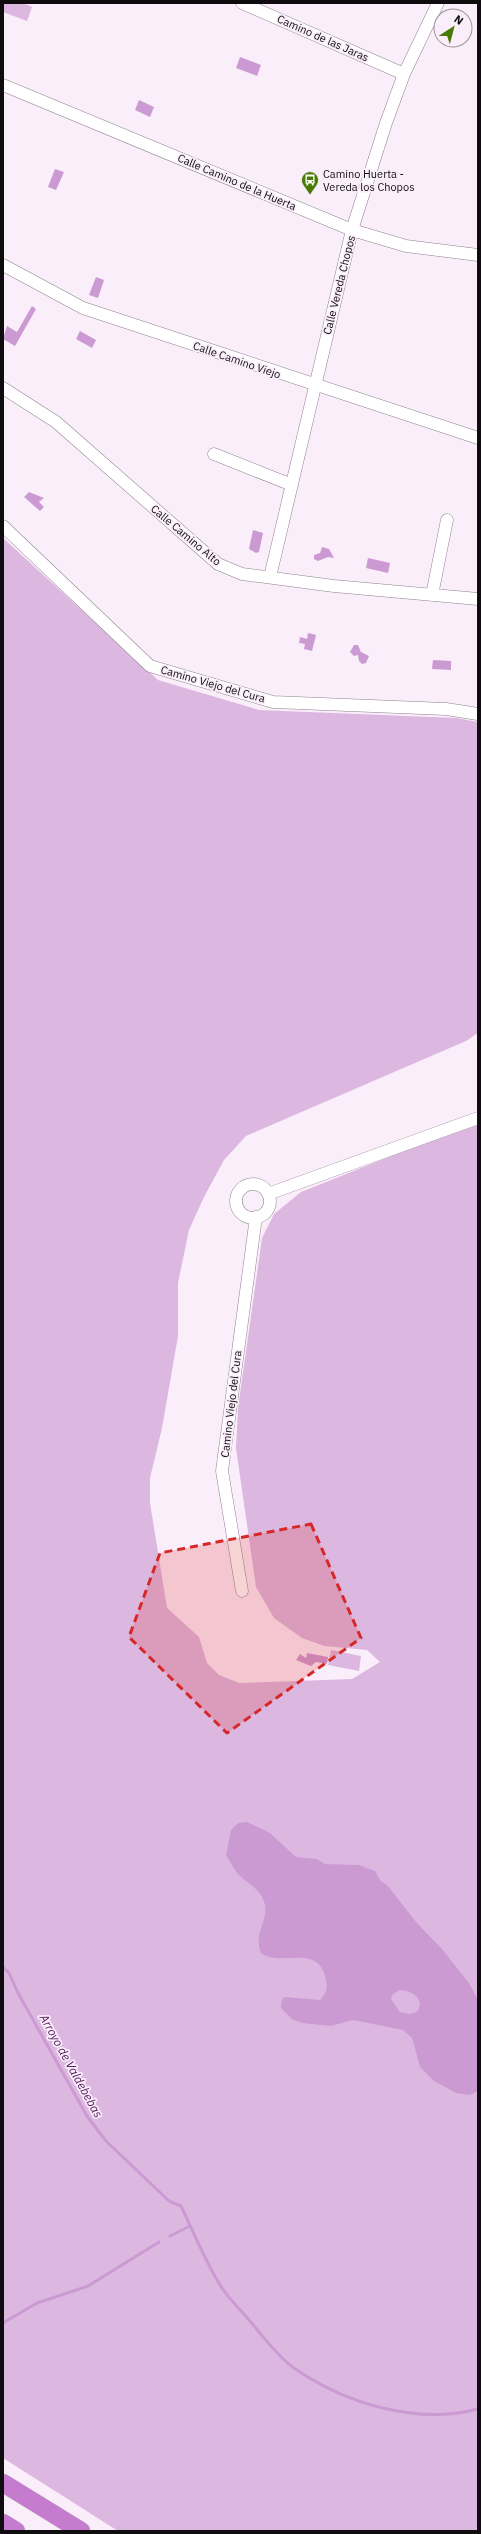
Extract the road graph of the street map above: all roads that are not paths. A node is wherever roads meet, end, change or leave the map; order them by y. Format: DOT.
graph roads {
  1 [pos="242,3"];
  2 [pos="438,3"];
  3 [pos="404,74"];
  4 [pos="3,85"];
  5 [pos="352,230"];
  6 [pos="478,255"];
  7 [pos="3,265"];
  8 [pos="314,386"];
  9 [pos="3,388"];
  10 [pos="478,438"];
  11 [pos="214,454"];
  12 [pos="292,485"];
  13 [pos="447,520"];
  14 [pos="3,526"];
  15 [pos="270,577"];
  16 [pos="432,594"];
  17 [pos="478,600"];
  18 [pos="478,714"];
  19 [pos="478,1118"];
  20 [pos="268,1194"];
  21 [pos="256,1217"];
  22 [pos="242,1591"];
  23 [pos="3,2483"];
  24 [pos="3,2523"];
  25 [pos="16,2531"];
  26 [pos="81,2531"];
  1 -- 3 [label="street, Camino de las Jaras"];
  2 -- 3 [label="street, Calle Vereda Chopos"];
  3 -- 5 [label="street, Calle Vereda Chopos"];
  4 -- 5 [label="street, Calle Camino de la Huerta"];
  5 -- 6 [label="street, Calle Camino de la Huerta"];
  5 -- 8 [label="street, Calle Vereda Chopos"];
  7 -- 8 [label="street, Calle Camino Viejo"];
  8 -- 10 [label="street, Calle Camino Viejo"];
  8 -- 12 [label="street, Calle Vereda Chopos"];
  9 -- 15 [label="street, Calle Camino Alto"];
  11 -- 12 [label="street"];
  12 -- 15 [label="street, Calle Vereda Chopos"];
  13 -- 16 [label="street"];
  14 -- 18 [label="street, Camino Viejo del Cura"];
  15 -- 16 [label="street, Calle Camino Alto"];
  16 -- 17 [label="street, Calle Camino Alto"];
  19 -- 20 [label="street"];
  20 -- 21 [label="street"];
  20 -- 21 [label="street"];
  21 -- 22 [label="street, Camino Viejo del Cura"];
  23 -- 26 [label="highway"];
  24 -- 25 [label="highway"];
}
